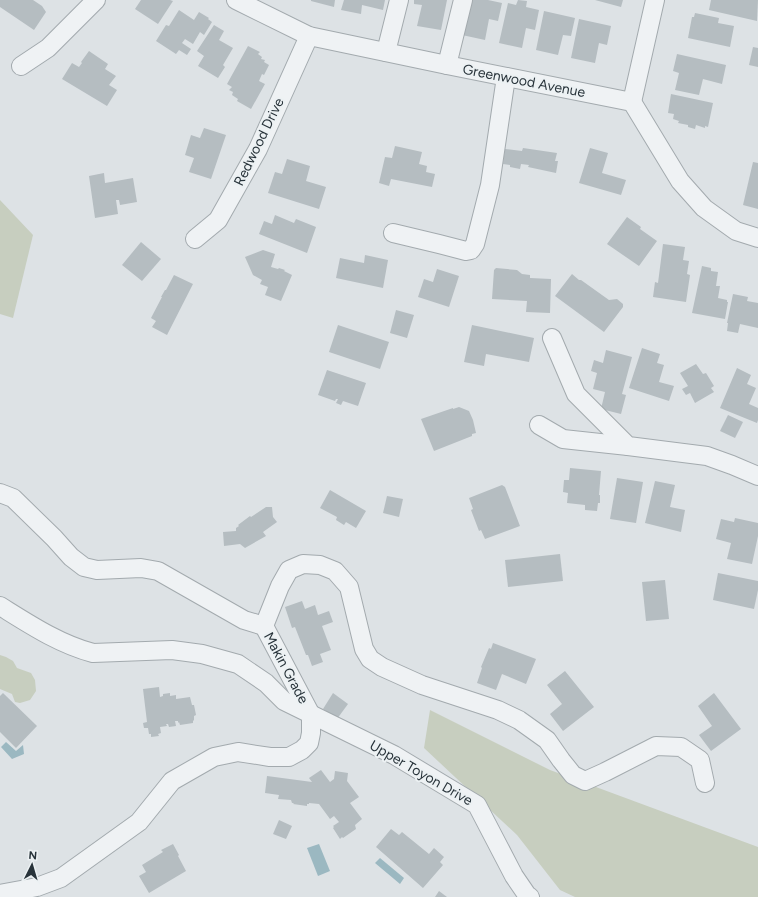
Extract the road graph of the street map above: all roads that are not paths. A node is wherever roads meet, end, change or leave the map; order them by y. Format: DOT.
graph roads {
  1 [pos="96,0"];
  2 [pos="236,0"];
  3 [pos="399,0"];
  4 [pos="463,0"];
  5 [pos="655,0"];
  6 [pos="308,36"];
  7 [pos="386,52"];
  8 [pos="21,66"];
  9 [pos="447,66"];
  10 [pos="506,77"];
  11 [pos="632,102"];
  12 [pos="393,234"];
  13 [pos="195,238"];
  14 [pos="758,238"];
  15 [pos="552,338"];
  16 [pos="539,425"];
  17 [pos="628,446"];
  18 [pos="758,476"];
  19 [pos="0,493"];
  20 [pos="0,606"];
  21 [pos="264,626"];
  22 [pos="311,715"];
  23 [pos="706,783"];
  24 [pos="0,894"];
  25 [pos="530,897"];
  1 -- 8 [label="street"];
  2 -- 6 [label="street, Greenwood Avenue"];
  3 -- 7 [label="street"];
  4 -- 9 [label="street"];
  5 -- 11 [label="street"];
  6 -- 7 [label="street, Greenwood Avenue"];
  6 -- 13 [label="street, Redwood Drive"];
  7 -- 9 [label="street, Greenwood Avenue"];
  9 -- 10 [label="street, Greenwood Avenue"];
  10 -- 11 [label="street, Greenwood Avenue"];
  10 -- 12 [label="street"];
  11 -- 14 [label="street"];
  15 -- 17 [label="street"];
  16 -- 17 [label="street"];
  17 -- 18 [label="street"];
  19 -- 21 [label="street"];
  20 -- 22 [label="street, Upper Toyon Drive"];
  21 -- 22 [label="street, Makin Grade"];
  21 -- 23 [label="street, Makin Grade"];
  22 -- 24 [label="street, Makin Grade"];
  22 -- 25 [label="street, Upper Toyon Drive"];
}
